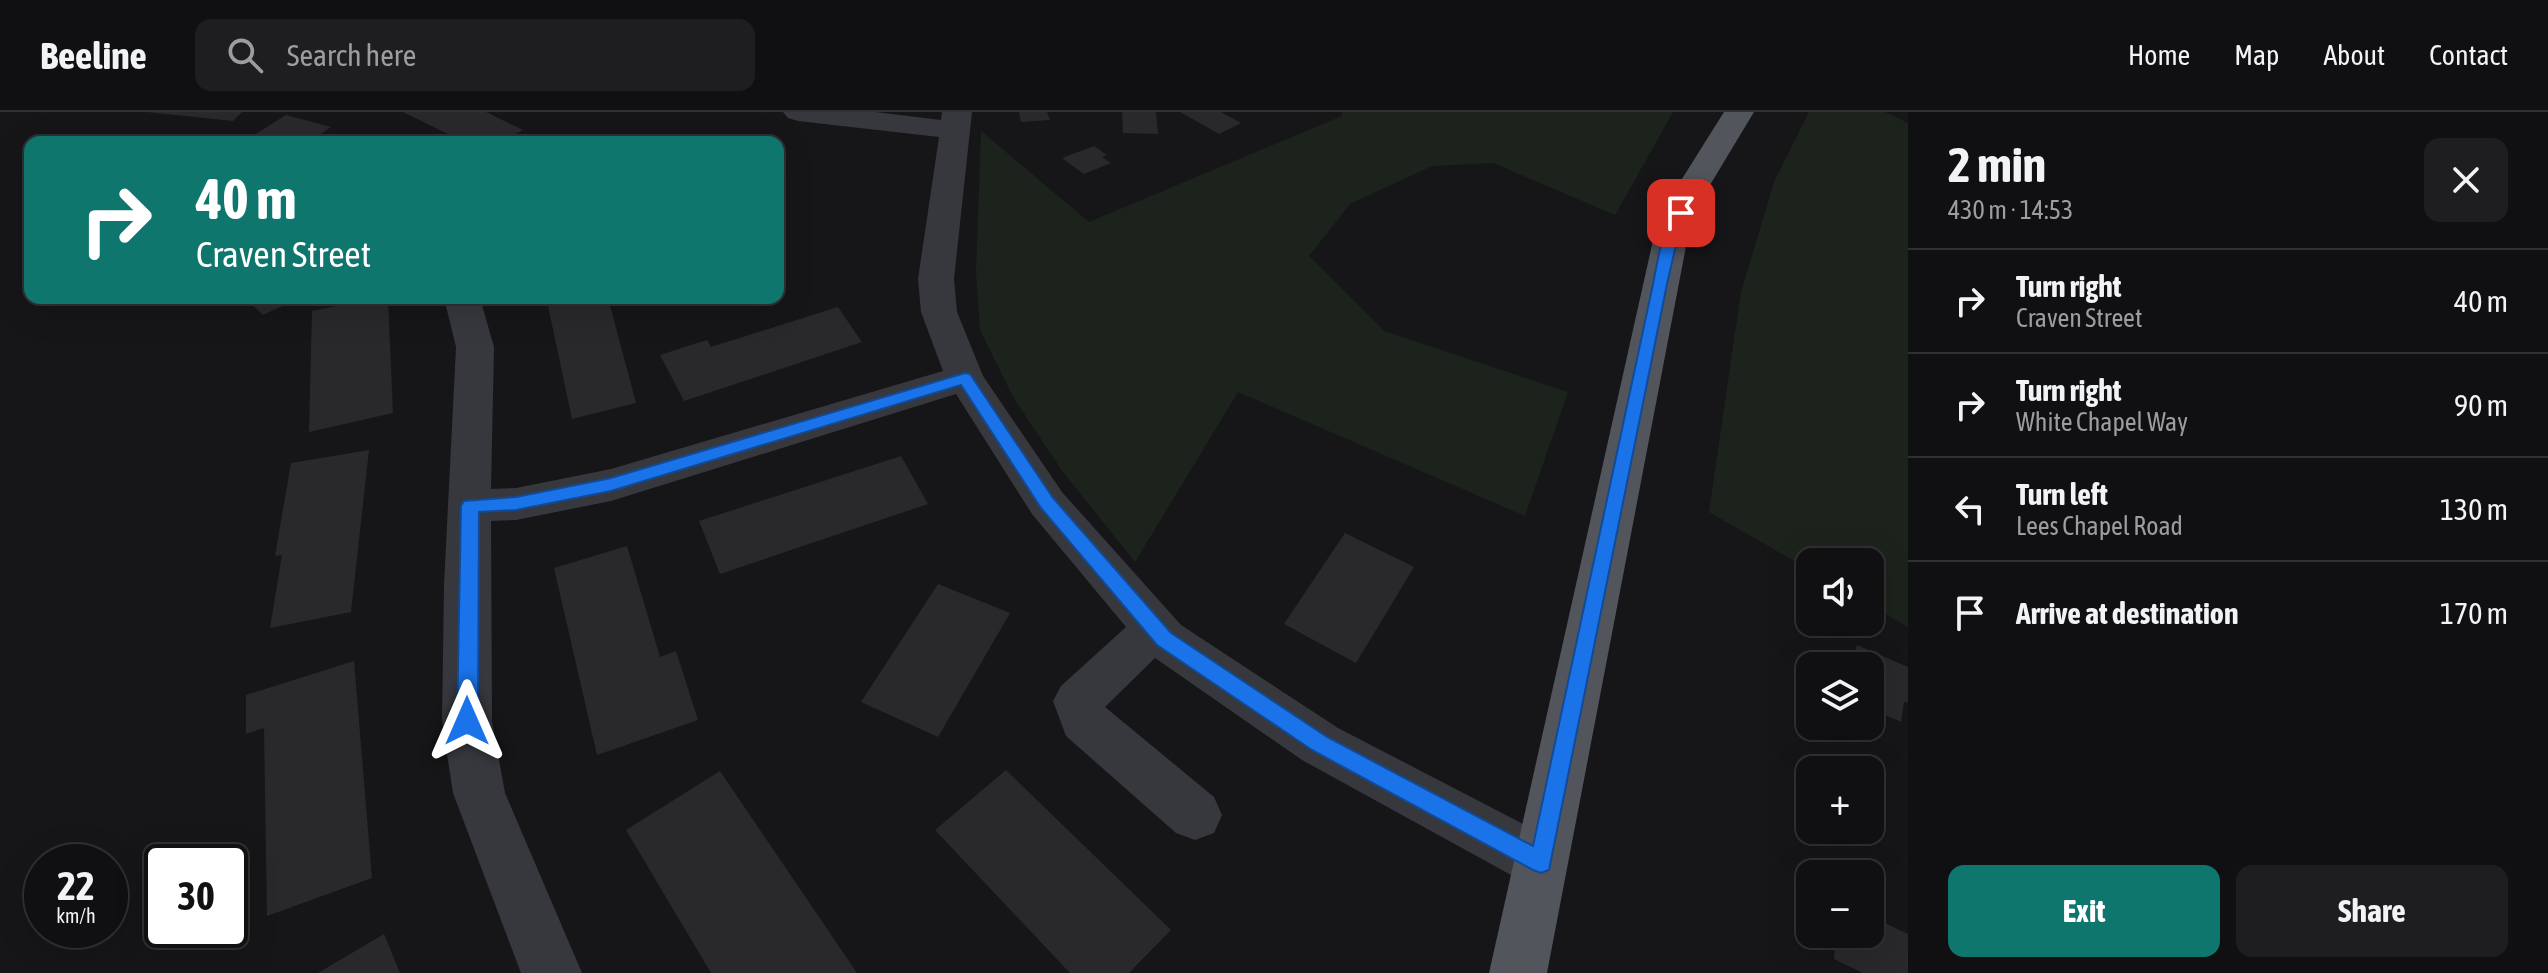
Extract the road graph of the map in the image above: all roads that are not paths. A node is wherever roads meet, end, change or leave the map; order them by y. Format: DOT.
graph roads {
  1 [pos="798,112"];
  2 [pos="1739,112"];
  3 [pos="955,121"];
  4 [pos="464,304"];
  5 [pos="965,378"];
  6 [pos="470,506"];
  7 [pos="1155,629"];
  8 [pos="1195,815"];
  9 [pos="1541,862"];
  10 [pos="553,973"];
  11 [pos="1518,973"];
  1 -- 3 [label="street"];
  2 -- 9 [label="main road"];
  3 -- 5 [label="street"];
  4 -- 6 [label="street"];
  5 -- 6 [label="street"];
  5 -- 7 [label="street"];
  6 -- 10 [label="street"];
  7 -- 8 [label="street"];
  7 -- 9 [label="street"];
  9 -- 11 [label="main road"];
}
